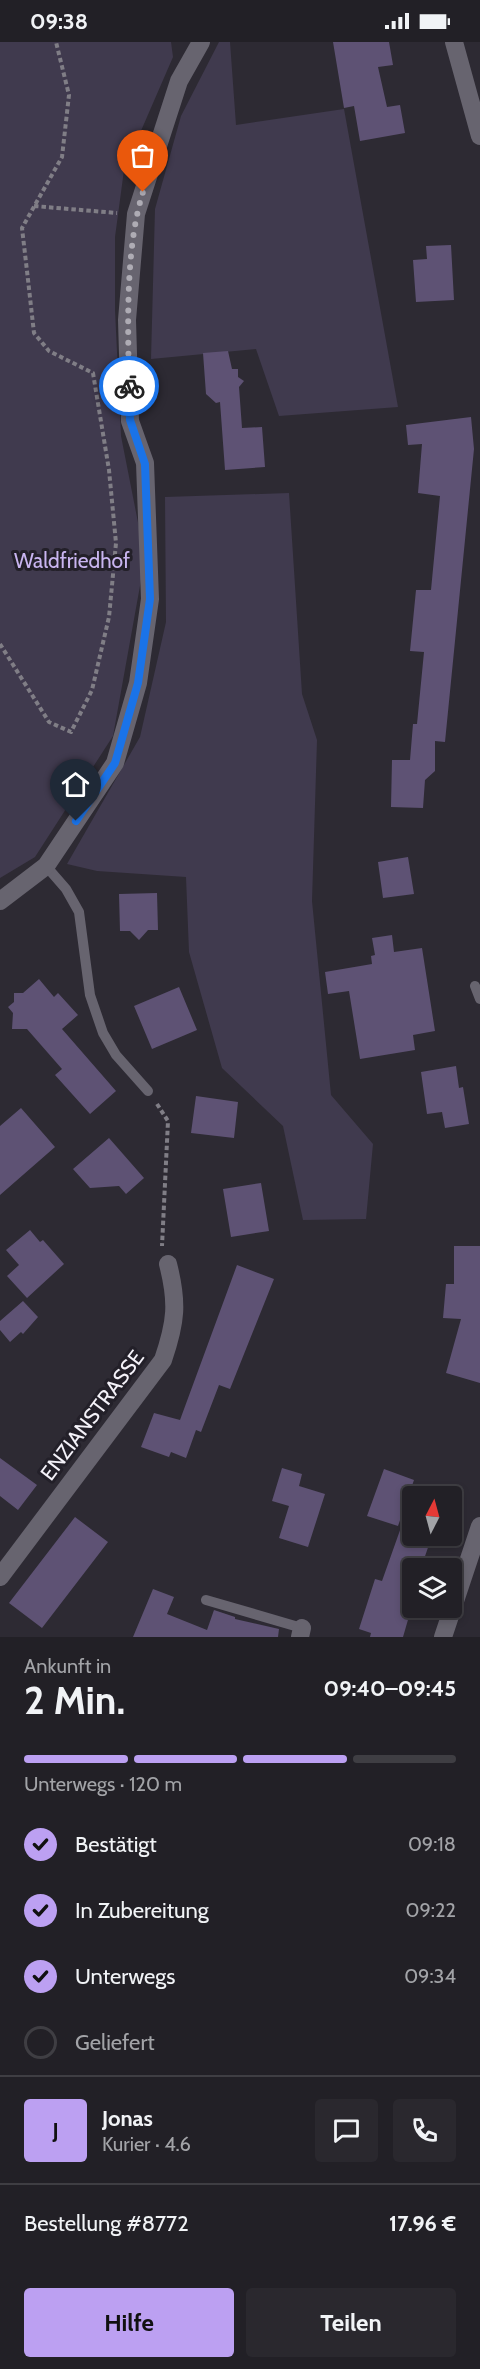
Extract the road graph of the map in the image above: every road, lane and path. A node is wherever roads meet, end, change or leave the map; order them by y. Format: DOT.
graph roads {
  1 [pos="56,42"];
  2 [pos="201,42"];
  3 [pos="454,42"];
  4 [pos="480,136"];
  5 [pos="34,206"];
  6 [pos="136,214"];
  7 [pos="0,644"];
  8 [pos="46,866"];
  9 [pos="0,901"];
  10 [pos="475,986"];
  11 [pos="480,999"];
  12 [pos="148,1091"];
  13 [pos="165,1257"];
  14 [pos="480,1526"];
  15 [pos="0,1577"];
  16 [pos="206,1600"];
  17 [pos="301,1633"];
  18 [pos="443,1637"];
  1 -- 5 [label="path"];
  2 -- 6 [label="street"];
  3 -- 4 [label="street"];
  5 -- 6 [label="path"];
  5 -- 7 [label="path"];
  6 -- 8 [label="street"];
  8 -- 9 [label="street"];
  8 -- 12 [label="lane"];
  10 -- 11 [label="lane"];
  12 -- 13 [label="path"];
  13 -- 15 [label="street, ENZIANSTRASSE"];
  14 -- 18 [label="street"];
  16 -- 17 [label="lane"];
}
